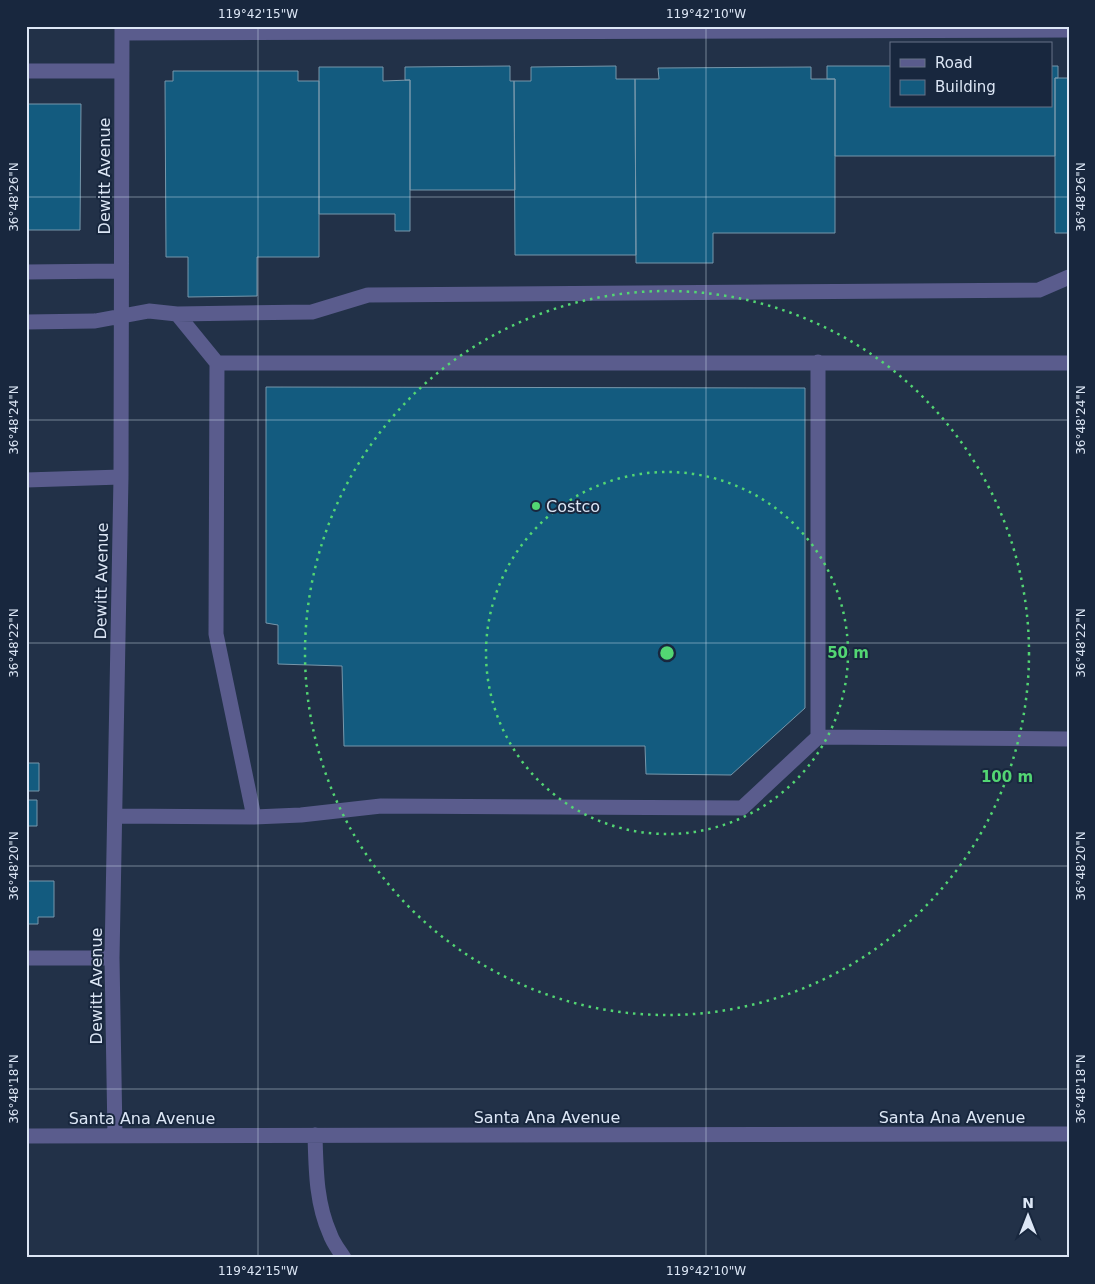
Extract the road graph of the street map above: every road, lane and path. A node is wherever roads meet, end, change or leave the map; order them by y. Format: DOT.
graph roads {
  1 [pos="928,28"];
  2 [pos="419,29"];
  3 [pos="122,30"];
  4 [pos="1069,30"];
  5 [pos="122,70"];
  6 [pos="26,71"];
  7 [pos="121,271"];
  8 [pos="26,272"];
  9 [pos="1069,277"];
  10 [pos="178,314"];
  11 [pos="121,315"];
  12 [pos="26,322"];
  13 [pos="818,362"];
  14 [pos="217,363"];
  15 [pos="1069,363"];
  16 [pos="121,477"];
  17 [pos="26,480"];
  18 [pos="818,737"];
  19 [pos="1069,740"];
  20 [pos="115,816"];
  21 [pos="254,817"];
  22 [pos="26,958"];
  23 [pos="112,958"];
  24 [pos="315,1134"];
  25 [pos="1069,1134"];
  26 [pos="26,1136"];
  27 [pos="115,1136"];
  28 [pos="344,1258"];
  1 -- 2 [label="street"];
  1 -- 4 [label="street"];
  2 -- 3 [label="street"];
  3 -- 5 [label="street, Dewitt Avenue"];
  5 -- 6 [label="street"];
  5 -- 7 [label="street, Dewitt Avenue"];
  7 -- 8 [label="street"];
  7 -- 11 [label="street, Dewitt Avenue"];
  9 -- 10 [label="street"];
  10 -- 11 [label="street"];
  10 -- 14 [label="street"];
  11 -- 12 [label="street"];
  11 -- 16 [label="street, Dewitt Avenue"];
  13 -- 14 [label="street"];
  13 -- 15 [label="street"];
  13 -- 18 [label="street"];
  14 -- 21 [label="street"];
  16 -- 17 [label="street"];
  16 -- 20 [label="street, Dewitt Avenue"];
  18 -- 19 [label="street"];
  18 -- 21 [label="street"];
  20 -- 21 [label="street"];
  20 -- 23 [label="street, Dewitt Avenue"];
  22 -- 23 [label="street"];
  23 -- 27 [label="street, Dewitt Avenue"];
  24 -- 25 [label="street, Santa Ana Avenue"];
  24 -- 27 [label="street, Santa Ana Avenue"];
  24 -- 28 [label="street"];
  26 -- 27 [label="street, Santa Ana Avenue"];
}
